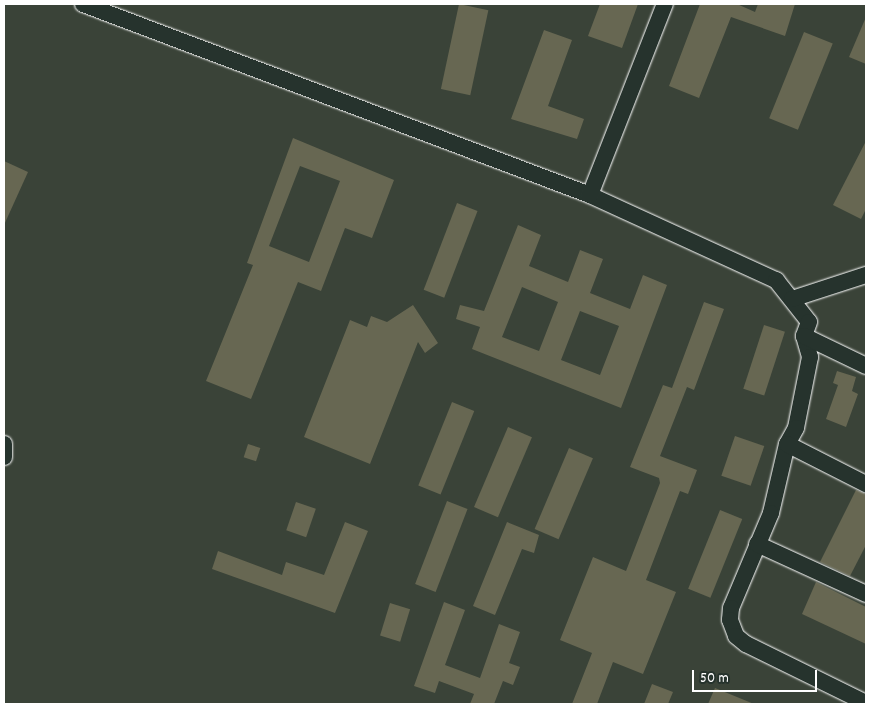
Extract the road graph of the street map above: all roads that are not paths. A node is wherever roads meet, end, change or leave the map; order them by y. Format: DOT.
graph roads {
  1 [pos="84,4"];
  2 [pos="665,4"];
  3 [pos="590,195"];
  4 [pos="866,275"];
  5 [pos="792,299"];
  6 [pos="804,336"];
  7 [pos="866,366"];
  8 [pos="4,444"];
  9 [pos="787,444"];
  10 [pos="4,457"];
  11 [pos="866,484"];
  12 [pos="757,544"];
  13 [pos="866,594"];
  14 [pos="866,702"];
  1 -- 3 [label="street"];
  2 -- 3 [label="street"];
  3 -- 5 [label="street"];
  4 -- 5 [label="street"];
  5 -- 6 [label="street"];
  6 -- 7 [label="street"];
  6 -- 9 [label="street"];
  8 -- 10 [label="street"];
  9 -- 11 [label="street"];
  9 -- 12 [label="street"];
  12 -- 13 [label="street"];
  12 -- 14 [label="street"];
}
